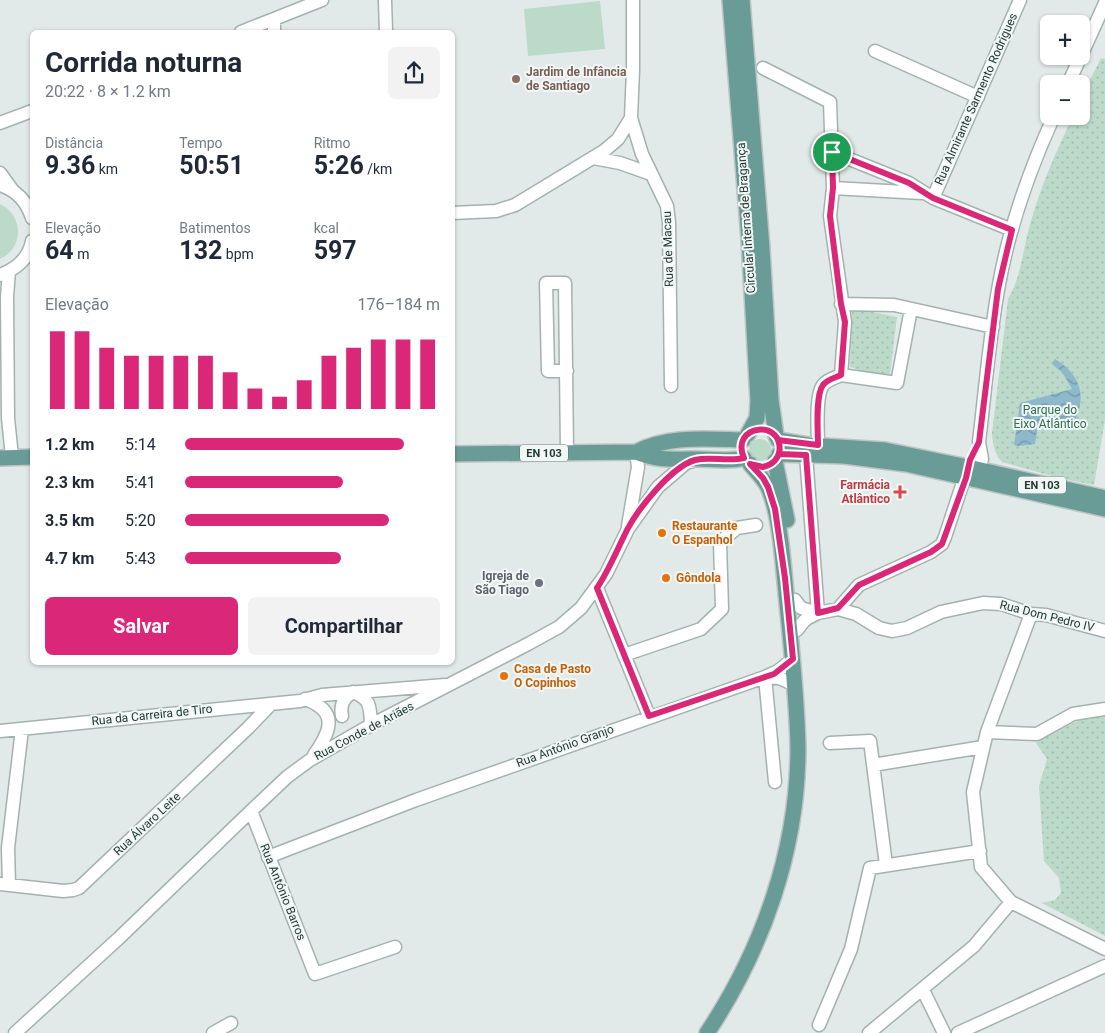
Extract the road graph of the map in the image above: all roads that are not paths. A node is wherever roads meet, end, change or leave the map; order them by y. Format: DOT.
graph roads {
  1 [pos="322,0"];
  2 [pos="385,0"];
  3 [pos="633,0"];
  4 [pos="730,0"];
  5 [pos="742,0"];
  6 [pos="1020,0"];
  7 [pos="1105,3"];
  8 [pos="274,19"];
  9 [pos="246,30"];
  10 [pos="274,30"];
  11 [pos="386,30"];
  12 [pos="1090,36"];
  13 [pos="876,52"];
  14 [pos="763,68"];
  15 [pos="978,97"];
  16 [pos="30,112"];
  17 [pos="631,118"];
  18 [pos="0,123"];
  19 [pos="1050,125"];
  20 [pos="832,152"];
  21 [pos="593,158"];
  22 [pos="0,173"];
  23 [pos="651,174"];
  24 [pos="0,185"];
  25 [pos="833,188"];
  26 [pos="13,191"];
  27 [pos="928,196"];
  28 [pos="30,212"];
  29 [pos="455,213"];
  30 [pos="1012,230"];
  31 [pos="29,255"];
  32 [pos="5,273"];
  33 [pos="841,304"];
  34 [pos="912,308"];
  35 [pos="992,327"];
  36 [pos="567,371"];
  37 [pos="841,375"];
  38 [pos="671,386"];
  39 [pos="745,437"];
  40 [pos="777,448"];
  41 [pos="812,450"];
  42 [pos="636,452"];
  43 [pos="567,453"];
  44 [pos="455,454"];
  45 [pos="30,457"];
  46 [pos="6,458"];
  47 [pos="698,459"];
  48 [pos="747,461"];
  49 [pos="972,471"];
  50 [pos="1105,498"];
  51 [pos="1105,509"];
  52 [pos="756,525"];
  53 [pos="628,529"];
  54 [pos="597,588"];
  55 [pos="795,600"];
  56 [pos="838,608"];
  57 [pos="818,613"];
  58 [pos="1030,614"];
  59 [pos="798,630"];
  60 [pos="1105,631"];
  61 [pos="624,655"];
  62 [pos="793,659"];
  63 [pos="765,677"];
  64 [pos="452,685"];
  65 [pos="795,685"];
  66 [pos="353,692"];
  67 [pos="305,700"];
  68 [pos="271,704"];
  69 [pos="319,705"];
  70 [pos="1105,709"];
  71 [pos="342,716"];
  72 [pos="649,716"];
  73 [pos="366,728"];
  74 [pos="22,729"];
  75 [pos="0,731"];
  76 [pos="987,732"];
  77 [pos="830,743"];
  78 [pos="983,747"];
  79 [pos="310,760"];
  80 [pos="873,765"];
  81 [pos="775,782"];
  82 [pos="251,810"];
  83 [pos="980,851"];
  84 [pos="268,857"];
  85 [pos="886,866"];
  86 [pos="4,885"];
  87 [pos="1012,902"];
  88 [pos="395,947"];
  89 [pos="1105,949"];
  90 [pos="1105,966"];
  91 [pos="923,990"];
  92 [pos="231,1023"];
  93 [pos="819,1025"];
  94 [pos="15,1033"];
  95 [pos="214,1033"];
  96 [pos="707,1033"];
  97 [pos="716,1033"];
  98 [pos="869,1033"];
  99 [pos="944,1033"];
  100 [pos="958,1033"];
  1 -- 8 [label="street"];
  2 -- 11 [label="street"];
  3 -- 17 [label="street, Rua de Macau"];
  4 -- 39 [label="main road, Circular Interna de Bragança"];
  5 -- 40 [label="main road, Circular Interna de Bragança"];
  6 -- 15 [label="street, Rua Almirante Sarmento Rodrigues"];
  7 -- 12 [label="street"];
  8 -- 9 [label="street"];
  8 -- 10 [label="street"];
  13 -- 15 [label="street"];
  14 -- 20 [label="street"];
  15 -- 27 [label="street, Rua Almirante Sarmento Rodrigues"];
  16 -- 18 [label="street"];
  17 -- 21 [label="street"];
  17 -- 23 [label="street, Rua de Macau"];
  19 -- 30 [label="street"];
  20 -- 25 [label="street"];
  20 -- 27 [label="street"];
  21 -- 23 [label="street"];
  21 -- 29 [label="street"];
  22 -- 26 [label="street"];
  23 -- 38 [label="street, Rua de Macau"];
  24 -- 26 [label="street"];
  25 -- 27 [label="street"];
  25 -- 33 [label="street"];
  26 -- 28 [label="street"];
  27 -- 30 [label="street"];
  30 -- 35 [label="street"];
  31 -- 32 [label="street"];
  32 -- 46 [label="street"];
  33 -- 34 [label="street"];
  33 -- 37 [label="street"];
  34 -- 35 [label="street"];
  34 -- 37 [label="street"];
  35 -- 49 [label="street"];
  36 -- 36 [label="street"];
  36 -- 43 [label="street"];
  37 -- 41 [label="street"];
  39 -- 40 [label="main road, EN 103"];
  39 -- 42 [label="main road, EN 103"];
  39 -- 48 [label="main road"];
  40 -- 41 [label="main road, EN 103"];
  40 -- 48 [label="main road, EN 103"];
  40 -- 55 [label="main road, Circular Interna de Bragança"];
  41 -- 49 [label="main road, EN 103"];
  41 -- 49 [label="main road, EN 103"];
  41 -- 57 [label="street"];
  42 -- 43 [label="main road, EN 103"];
  42 -- 47 [label="main road, EN 103"];
  42 -- 53 [label="street, Rua Conde de Ariães"];
  43 -- 44 [label="main road, EN 103"];
  45 -- 46 [label="main road"];
  47 -- 48 [label="main road, EN 103"];
  47 -- 53 [label="street, Rua Conde de Ariães"];
  48 -- 62 [label="main road"];
  49 -- 50 [label="main road, EN 103"];
  49 -- 51 [label="main road, EN 103"];
  49 -- 56 [label="street"];
  52 -- 61 [label="street"];
  53 -- 54 [label="street, Rua Conde de Ariães"];
  54 -- 61 [label="street"];
  54 -- 64 [label="street, Rua Conde de Ariães"];
  55 -- 57 [label="street"];
  55 -- 59 [label="main road, Circular Interna de Bragança"];
  56 -- 57 [label="street"];
  56 -- 58 [label="street, Rua Dom Pedro IV"];
  57 -- 59 [label="street"];
  58 -- 60 [label="street, Rua Dom Pedro IV"];
  58 -- 76 [label="street"];
  59 -- 97 [label="main road, Circular Interna de Bragança"];
  61 -- 72 [label="street"];
  62 -- 63 [label="street, Rua António Granjo"];
  62 -- 65 [label="main road"];
  63 -- 65 [label="street"];
  63 -- 72 [label="street, Rua António Granjo"];
  63 -- 81 [label="street"];
  64 -- 66 [label="street, Rua da Carreira de Tiro"];
  64 -- 73 [label="street, Rua Conde de Ariães"];
  65 -- 96 [label="main road"];
  66 -- 67 [label="street, Rua da Carreira de Tiro"];
  66 -- 71 [label="street"];
  66 -- 73 [label="street"];
  67 -- 68 [label="street, Rua da Carreira de Tiro"];
  67 -- 69 [label="street"];
  68 -- 74 [label="street, Rua da Carreira de Tiro"];
  68 -- 86 [label="street, Rua Álvaro Leite"];
  69 -- 71 [label="street"];
  69 -- 79 [label="street"];
  70 -- 76 [label="street"];
  71 -- 73 [label="street"];
  72 -- 84 [label="street, Rua António Granjo"];
  73 -- 79 [label="street, Rua Conde de Ariães"];
  74 -- 75 [label="street, Rua da Carreira de Tiro"];
  74 -- 86 [label="street"];
  76 -- 78 [label="street"];
  77 -- 80 [label="street"];
  78 -- 80 [label="street"];
  78 -- 83 [label="street"];
  79 -- 82 [label="street, Rua Conde de Ariães"];
  80 -- 85 [label="street"];
  82 -- 84 [label="street, Rua António Barros"];
  82 -- 94 [label="street, Rua Conde de Ariães"];
  83 -- 85 [label="street"];
  83 -- 87 [label="street"];
  84 -- 88 [label="street, Rua António Barros"];
  85 -- 93 [label="street"];
  87 -- 89 [label="street"];
  87 -- 91 [label="street"];
  90 -- 100 [label="street"];
  91 -- 98 [label="street"];
  91 -- 99 [label="street"];
  92 -- 95 [label="street"];
}
